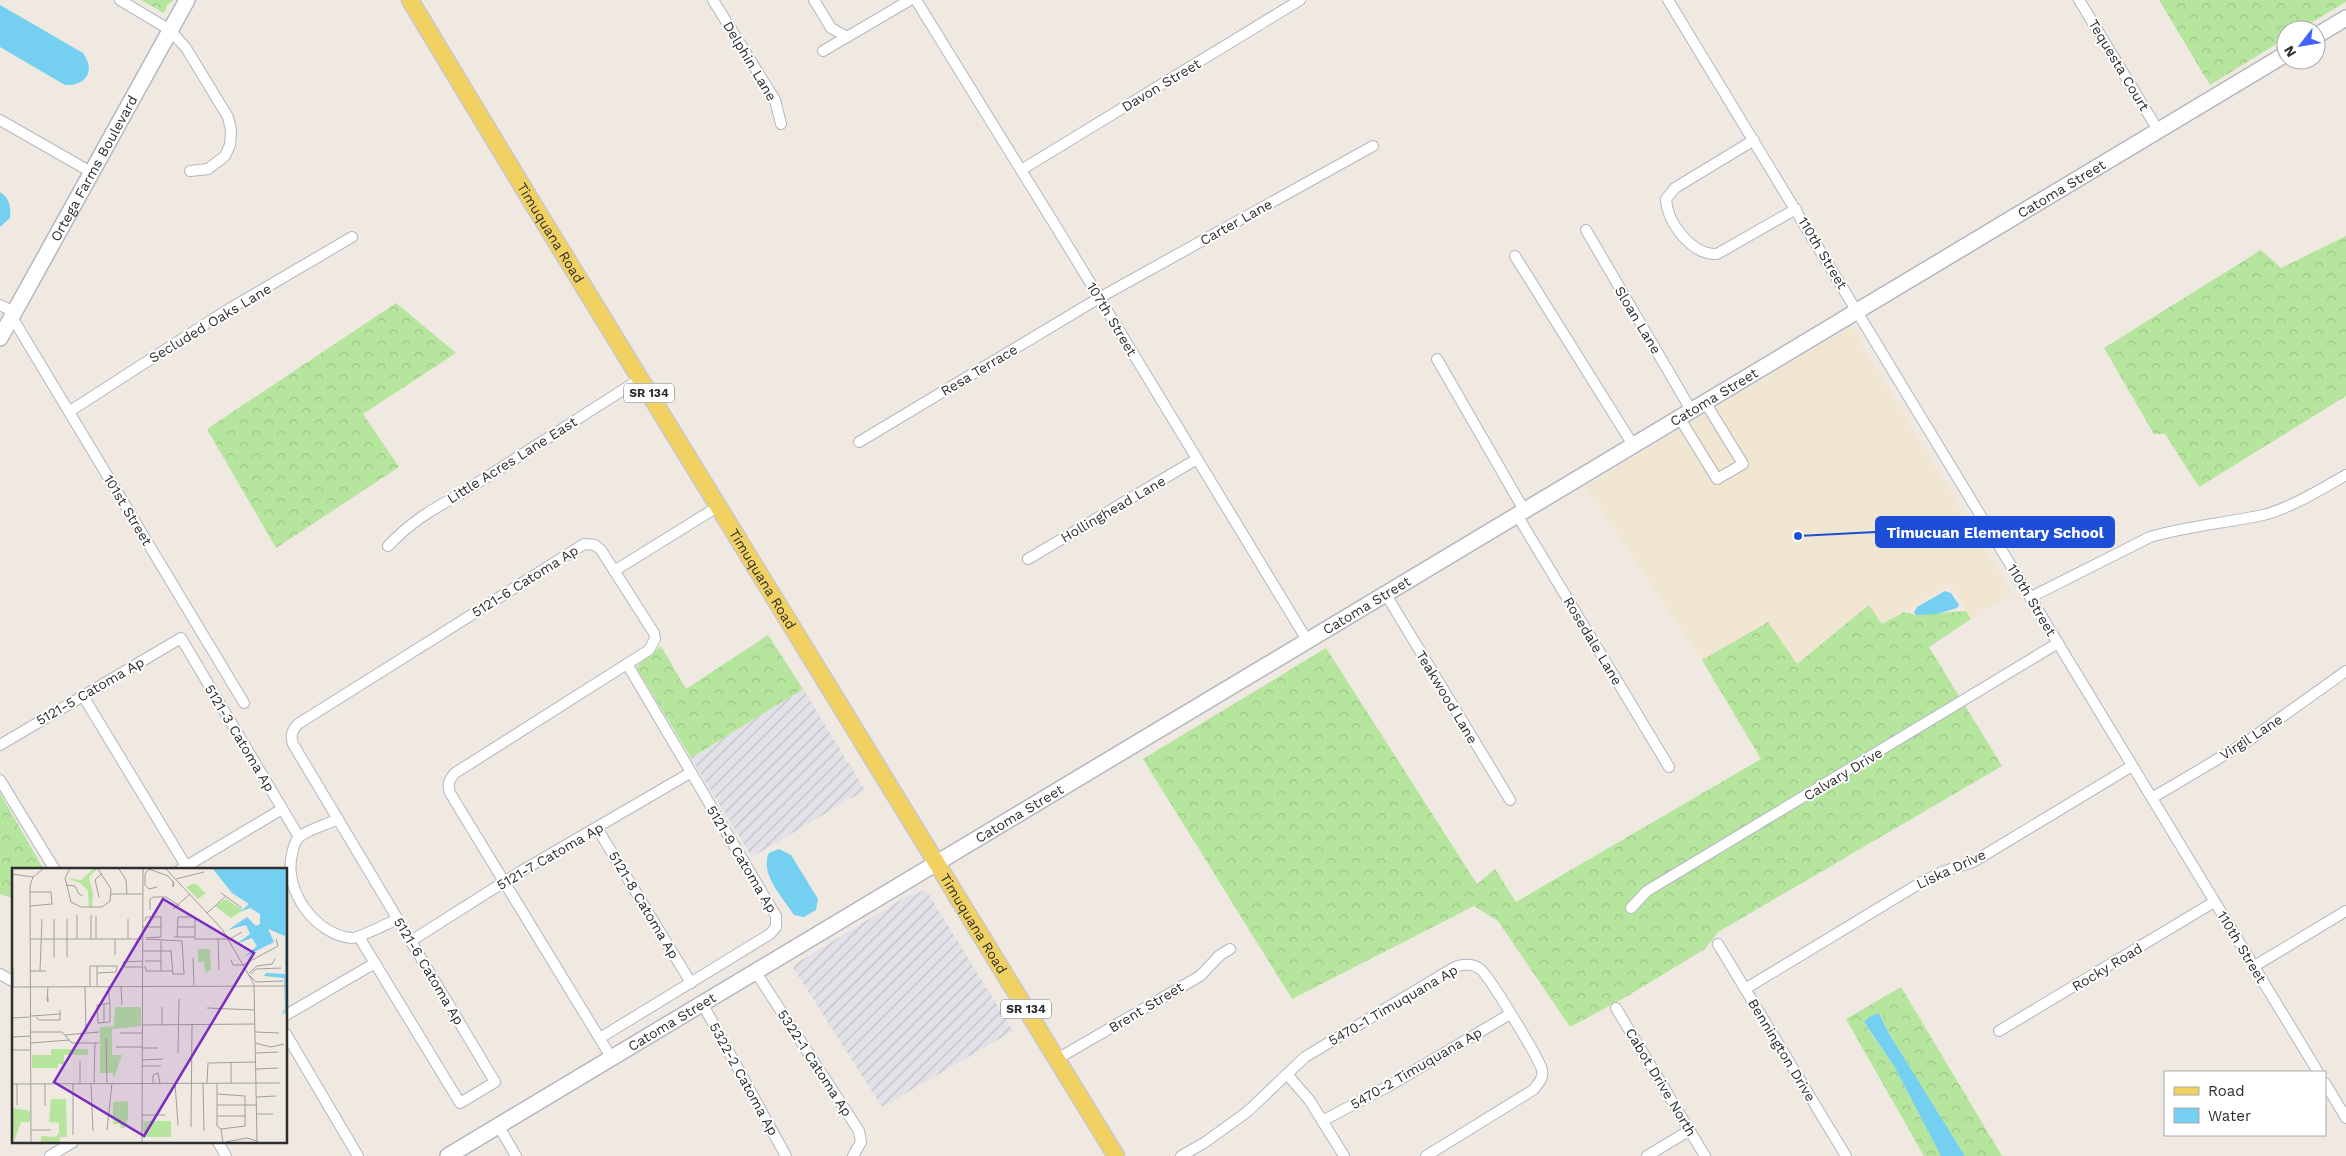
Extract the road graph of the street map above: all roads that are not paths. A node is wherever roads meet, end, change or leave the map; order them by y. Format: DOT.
graph roads {
  1 [pos="120,0"];
  2 [pos="187,0"];
  3 [pos="410,0"];
  4 [pos="713,0"];
  5 [pos="814,0"];
  6 [pos="910,0"];
  7 [pos="916,0"];
  8 [pos="1300,0"];
  9 [pos="1668,0"];
  10 [pos="2079,0"];
  11 [pos="2346,18"];
  12 [pos="170,30"];
  13 [pos="2326,30"];
  14 [pos="847,36"];
  15 [pos="823,51"];
  16 [pos="2276,60"];
  17 [pos="0,120"];
  18 [pos="781,124"];
  19 [pos="2158,130"];
  20 [pos="1754,140"];
  21 [pos="1373,146"];
  22 [pos="1021,170"];
  23 [pos="190,171"];
  24 [pos="92,172"];
  25 [pos="1796,209"];
  26 [pos="1586,230"];
  27 [pos="352,238"];
  28 [pos="1515,256"];
  29 [pos="1100,298"];
  30 [pos="0,304"];
  31 [pos="1857,311"];
  32 [pos="13,315"];
  33 [pos="0,338"];
  34 [pos="1437,359"];
  35 [pos="640,379"];
  36 [pos="1705,402"];
  37 [pos="70,411"];
  38 [pos="1685,413"];
  39 [pos="859,442"];
  40 [pos="1633,445"];
  41 [pos="1198,459"];
  42 [pos="2346,475"];
  43 [pos="718,506"];
  44 [pos="1520,512"];
  45 [pos="388,546"];
  46 [pos="1028,559"];
  47 [pos="614,571"];
  48 [pos="1385,593"];
  49 [pos="2031,597"];
  50 [pos="181,638"];
  51 [pos="1307,640"];
  52 [pos="2058,643"];
  53 [pos="627,664"];
  54 [pos="2346,671"];
  55 [pos="84,696"];
  56 [pos="244,703"];
  57 [pos="0,744"];
  58 [pos="2132,766"];
  59 [pos="1669,768"];
  60 [pos="690,772"];
  61 [pos="0,780"];
  62 [pos="2152,798"];
  63 [pos="1510,800"];
  64 [pos="282,809"];
  65 [pos="338,819"];
  66 [pos="597,828"];
  67 [pos="299,837"];
  68 [pos="936,862"];
  69 [pos="54,868"];
  70 [pos="183,868"];
  71 [pos="506,881"];
  72 [pos="2214,902"];
  73 [pos="1631,908"];
  74 [pos="2346,911"];
  75 [pos="398,919"];
  76 [pos="360,937"];
  77 [pos="411,941"];
  78 [pos="1718,944"];
  79 [pos="1230,949"];
  80 [pos="375,963"];
  81 [pos="2253,967"];
  82 [pos="755,971"];
  83 [pos="0,974"];
  84 [pos="12,981"];
  85 [pos="690,983"];
  86 [pos="1745,989"];
  87 [pos="702,1003"];
  88 [pos="1616,1008"];
  89 [pos="288,1014"];
  90 [pos="1510,1014"];
  91 [pos="1999,1031"];
  92 [pos="288,1037"];
  93 [pos="600,1038"];
  94 [pos="611,1057"];
  95 [pos="1056,1060"];
  96 [pos="2317,1071"];
  97 [pos="1287,1074"];
  98 [pos="2326,1085"];
  99 [pos="2346,1118"];
  100 [pos="1322,1121"];
  101 [pos="498,1126"];
  102 [pos="1690,1130"];
  103 [pos="70,1144"];
  104 [pos="219,1144"];
  105 [pos="50,1156"];
  106 [pos="226,1156"];
  107 [pos="358,1156"];
  108 [pos="448,1156"];
  109 [pos="516,1156"];
  110 [pos="786,1156"];
  111 [pos="853,1156"];
  112 [pos="1116,1156"];
  113 [pos="1181,1156"];
  114 [pos="1344,1156"];
  115 [pos="1426,1156"];
  116 [pos="1647,1156"];
  117 [pos="1705,1156"];
  118 [pos="1846,1156"];
  1 -- 12 [label="street"];
  2 -- 12 [label="street, Ortega Farms Boulevard"];
  3 -- 35 [label="main road, Timuquana Road / SR 134"];
  4 -- 18 [label="street, Delphin Lane"];
  5 -- 14 [label="street"];
  6 -- 14 [label="street"];
  7 -- 22 [label="street, 107th Street"];
  8 -- 22 [label="street, Davon Street"];
  9 -- 20 [label="street, 110th Street"];
  10 -- 19 [label="street, Tequesta Court"];
  11 -- 13 [label="street"];
  12 -- 23 [label="street"];
  12 -- 24 [label="street, Ortega Farms Boulevard"];
  14 -- 15 [label="street"];
  16 -- 19 [label="street, Catoma Street"];
  17 -- 24 [label="street"];
  19 -- 31 [label="street, Catoma Street"];
  20 -- 25 [label="street, 110th Street"];
  20 -- 25 [label="street"];
  21 -- 29 [label="street, Carter Lane"];
  22 -- 29 [label="street, 107th Street"];
  24 -- 32 [label="street, Ortega Farms Boulevard"];
  25 -- 31 [label="street, 110th Street"];
  26 -- 38 [label="street, Sloan Lane"];
  27 -- 37 [label="street, Secluded Oaks Lane"];
  28 -- 40 [label="street"];
  29 -- 39 [label="street, Resa Terrace"];
  29 -- 41 [label="street, 107th Street"];
  30 -- 32 [label="street"];
  31 -- 36 [label="street, Catoma Street"];
  31 -- 49 [label="street, 110th Street"];
  32 -- 33 [label="street, Ortega Farms Boulevard"];
  32 -- 37 [label="street, 101st Street"];
  34 -- 44 [label="street, Rosedale Lane"];
  35 -- 43 [label="main road, Timuquana Road / SR 134"];
  35 -- 45 [label="street, Little Acres Lane East"];
  36 -- 38 [label="street, Catoma Street"];
  36 -- 38 [label="street, Sloan Lane"];
  37 -- 56 [label="street, 101st Street"];
  38 -- 40 [label="street, Catoma Street"];
  40 -- 44 [label="street, Catoma Street"];
  41 -- 46 [label="street, Hollinghead Lane"];
  41 -- 51 [label="street, 107th Street"];
  42 -- 49 [label="street"];
  43 -- 47 [label="street"];
  43 -- 68 [label="main road, Timuquana Road / SR 134"];
  44 -- 48 [label="street, Catoma Street"];
  44 -- 59 [label="street, Rosedale Lane"];
  47 -- 53 [label="street, 5121-6 Catoma Ap"];
  47 -- 65 [label="street, 5121-6 Catoma Ap"];
  48 -- 51 [label="street, Catoma Street"];
  48 -- 63 [label="street, Teakwood Lane"];
  49 -- 52 [label="street, 110th Street"];
  50 -- 55 [label="street, 5121-5 Catoma Ap"];
  50 -- 64 [label="street, 5121-3 Catoma Ap"];
  51 -- 68 [label="street, Catoma Street"];
  52 -- 58 [label="street, 110th Street"];
  52 -- 73 [label="street, Calvary Drive"];
  53 -- 60 [label="street, 5121-9 Catoma Ap"];
  53 -- 71 [label="street, 5121-6 Catoma Ap"];
  54 -- 62 [label="street, Virgil Lane"];
  55 -- 57 [label="street, 5121-5 Catoma Ap"];
  55 -- 70 [label="street"];
  58 -- 62 [label="street, 110th Street"];
  58 -- 86 [label="street, Liska Drive"];
  60 -- 66 [label="street, 5121-7 Catoma Ap"];
  60 -- 85 [label="street, 5121-9 Catoma Ap"];
  61 -- 69 [label="street"];
  62 -- 72 [label="street, 110th Street"];
  64 -- 67 [label="street, 5121-3 Catoma Ap"];
  64 -- 70 [label="street"];
  65 -- 67 [label="street"];
  65 -- 75 [label="street, 5121-6 Catoma Ap"];
  66 -- 71 [label="street, 5121-7 Catoma Ap"];
  66 -- 85 [label="street, 5121-8 Catoma Ap"];
  67 -- 76 [label="street"];
  68 -- 82 [label="street, Catoma Street"];
  68 -- 95 [label="main road, Timuquana Road / SR 134"];
  71 -- 77 [label="street, 5121-7 Catoma Ap"];
  71 -- 93 [label="street, 5121-6 Catoma Ap"];
  72 -- 81 [label="street, 110th Street"];
  72 -- 91 [label="street, Rocky Road"];
  74 -- 81 [label="street"];
  75 -- 76 [label="street"];
  75 -- 77 [label="street, 5121-6 Catoma Ap"];
  76 -- 80 [label="street"];
  77 -- 80 [label="street, 5121-6 Catoma Ap"];
  78 -- 86 [label="street, Bennington Drive"];
  79 -- 95 [label="street, Brent Street"];
  80 -- 89 [label="street"];
  81 -- 96 [label="street, 110th Street"];
  82 -- 87 [label="street, Catoma Street"];
  82 -- 111 [label="street, 5322-1 Catoma Ap"];
  83 -- 84 [label="street"];
  85 -- 93 [label="street, 5121-9 Catoma Ap"];
  86 -- 118 [label="street, Bennington Drive"];
  87 -- 94 [label="street, Catoma Street"];
  87 -- 110 [label="street, 5322-2 Catoma Ap"];
  88 -- 102 [label="street, Cabot Drive North"];
  90 -- 97 [label="street, 5470-1 Timuquana Ap"];
  90 -- 100 [label="street, 5470-2 Timuquana Ap"];
  90 -- 115 [label="street, 5470-1 Timuquana Ap"];
  92 -- 107 [label="street"];
  93 -- 94 [label="street, 5121-6 Catoma Ap"];
  94 -- 101 [label="street, Catoma Street"];
  95 -- 112 [label="main road, Timuquana Road / SR 134"];
  97 -- 100 [label="street"];
  97 -- 113 [label="street, 5470-1 Timuquana Ap"];
  98 -- 99 [label="street"];
  100 -- 114 [label="street"];
  101 -- 108 [label="street, Catoma Street"];
  101 -- 109 [label="street"];
  102 -- 116 [label="street"];
  102 -- 117 [label="street, Cabot Drive North"];
  103 -- 105 [label="street"];
  104 -- 106 [label="street"];
}
